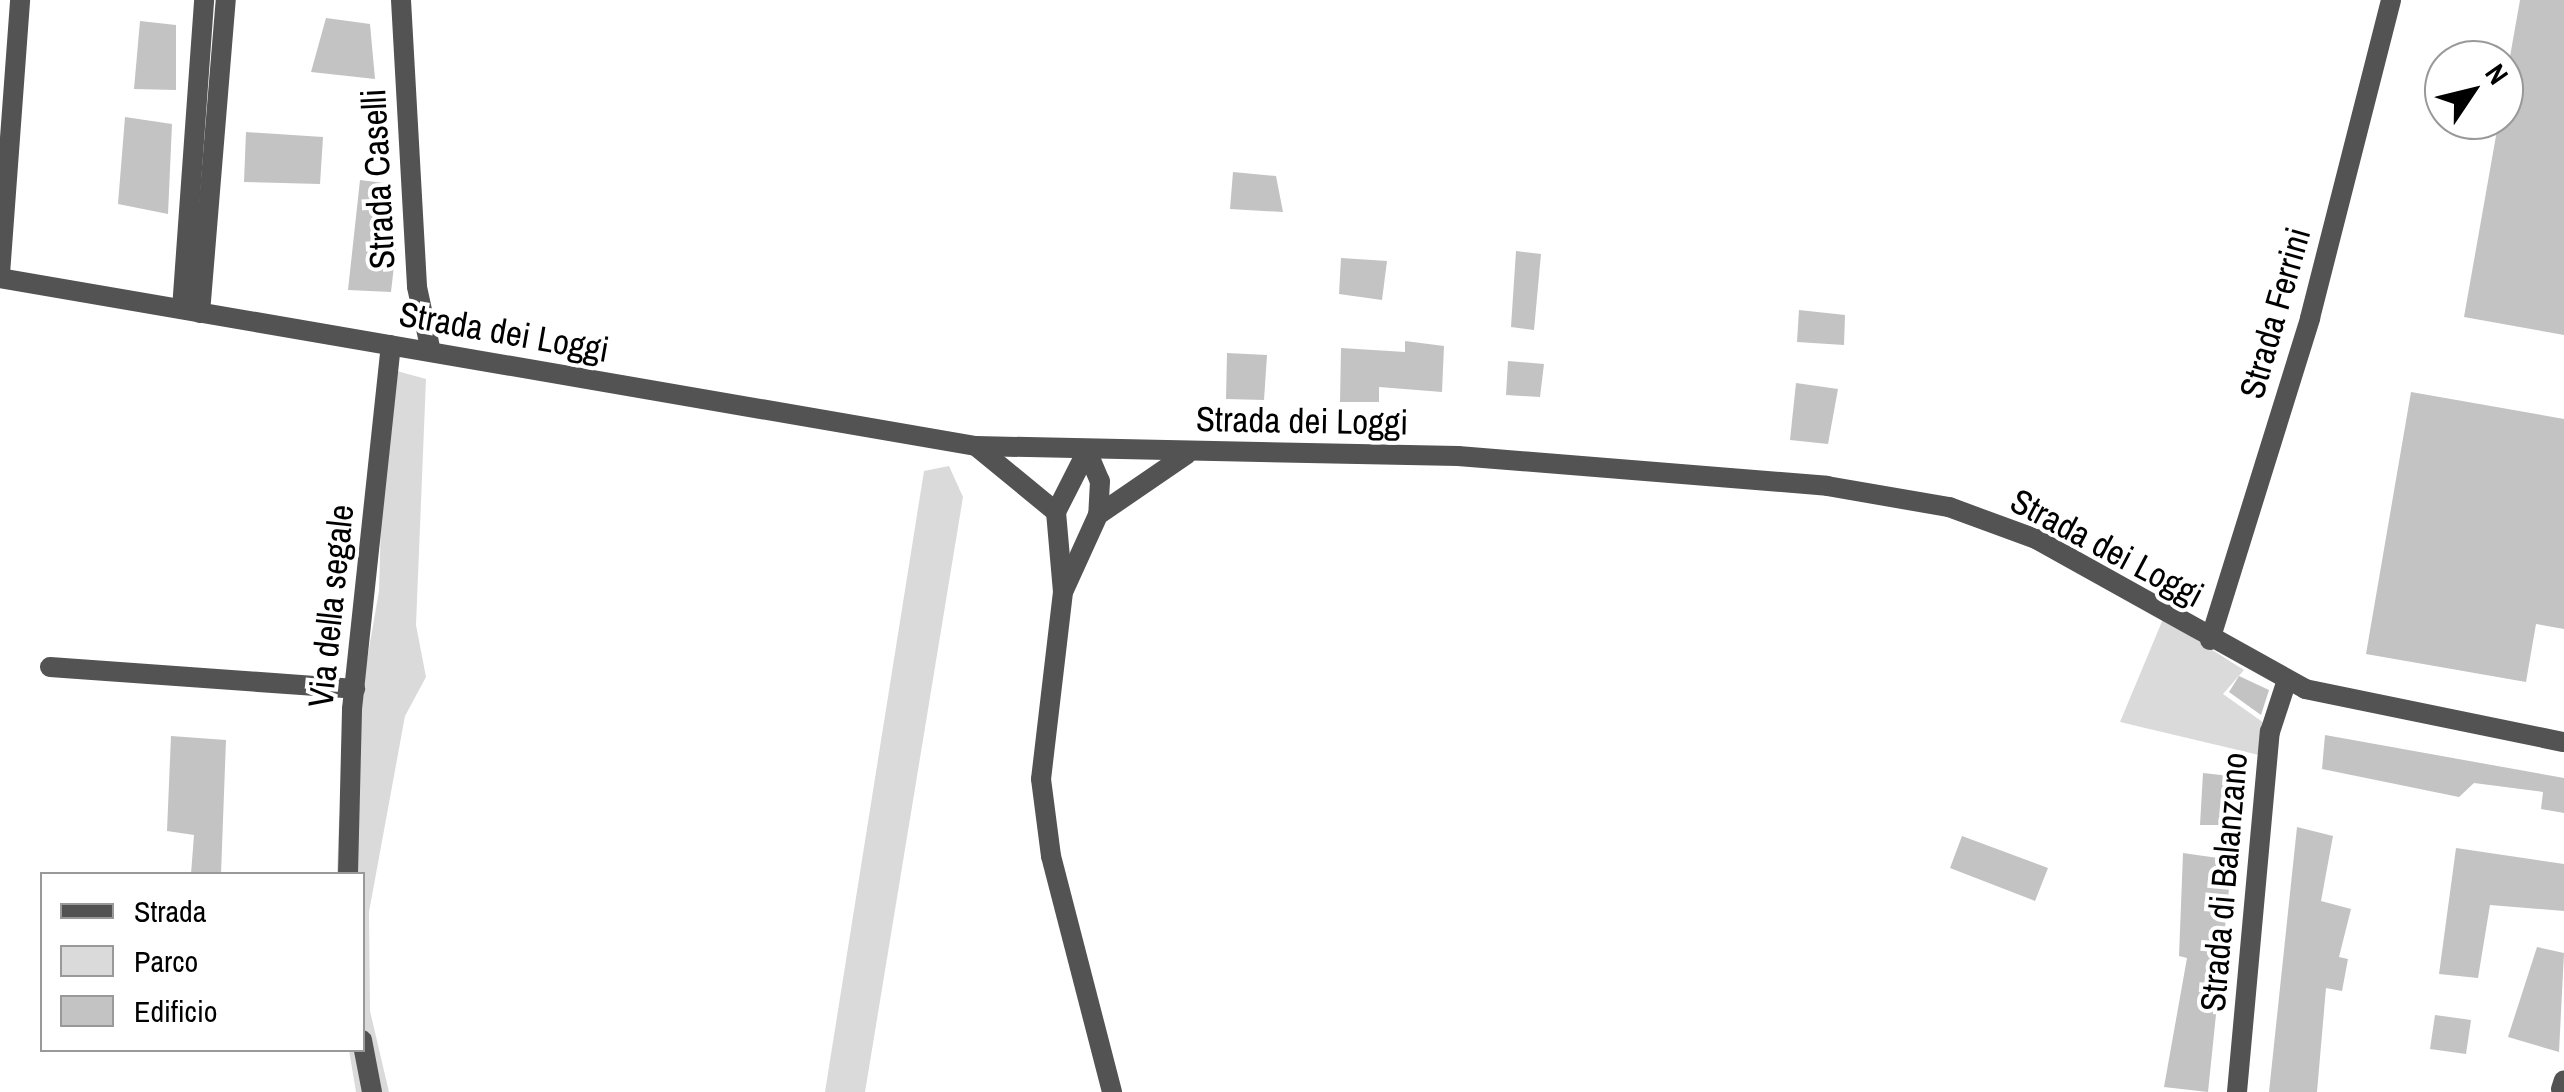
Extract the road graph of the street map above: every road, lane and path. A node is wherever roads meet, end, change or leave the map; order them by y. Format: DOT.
graph roads {
  1 [pos="20,0"];
  2 [pos="204,0"];
  3 [pos="226,0"];
  4 [pos="401,0"];
  5 [pos="2391,0"];
  6 [pos="0,276"];
  7 [pos="191,311"];
  8 [pos="391,345"];
  9 [pos="432,352"];
  10 [pos="976,446"];
  11 [pos="1087,451"];
  12 [pos="1189,452"];
  13 [pos="1056,512"];
  14 [pos="1098,515"];
  15 [pos="1064,592"];
  16 [pos="2210,640"];
  17 [pos="50,667"];
  18 [pos="2287,680"];
  19 [pos="354,688"];
  20 [pos="2564,742"];
  21 [pos="348,872"];
  22 [pos="364,1052"];
  23 [pos="372,1092"];
  24 [pos="1112,1092"];
  25 [pos="2237,1092"];
  1 -- 6 [label="street"];
  2 -- 7 [label="street"];
  3 -- 7 [label="street"];
  4 -- 9 [label="street, Strada Caselli"];
  5 -- 16 [label="street, Strada Ferrini"];
  6 -- 7 [label="street, Strada dei Loggi"];
  7 -- 8 [label="street, Strada dei Loggi"];
  8 -- 9 [label="street, Strada dei Loggi"];
  8 -- 19 [label="street, Via della segale"];
  9 -- 10 [label="street, Strada dei Loggi"];
  10 -- 11 [label="street, Strada dei Loggi"];
  10 -- 13 [label="street"];
  11 -- 12 [label="street, Strada dei Loggi"];
  11 -- 13 [label="street"];
  11 -- 14 [label="street"];
  12 -- 14 [label="street"];
  12 -- 16 [label="street, Strada dei Loggi"];
  13 -- 15 [label="street"];
  14 -- 15 [label="street"];
  15 -- 24 [label="street"];
  16 -- 18 [label="street, Strada dei Loggi"];
  17 -- 19 [label="street"];
  18 -- 20 [label="street, Strada dei Loggi"];
  18 -- 25 [label="street, Strada di Balanzano"];
  19 -- 21 [label="street, Via della segale"];
  22 -- 23 [label="street"];
}
